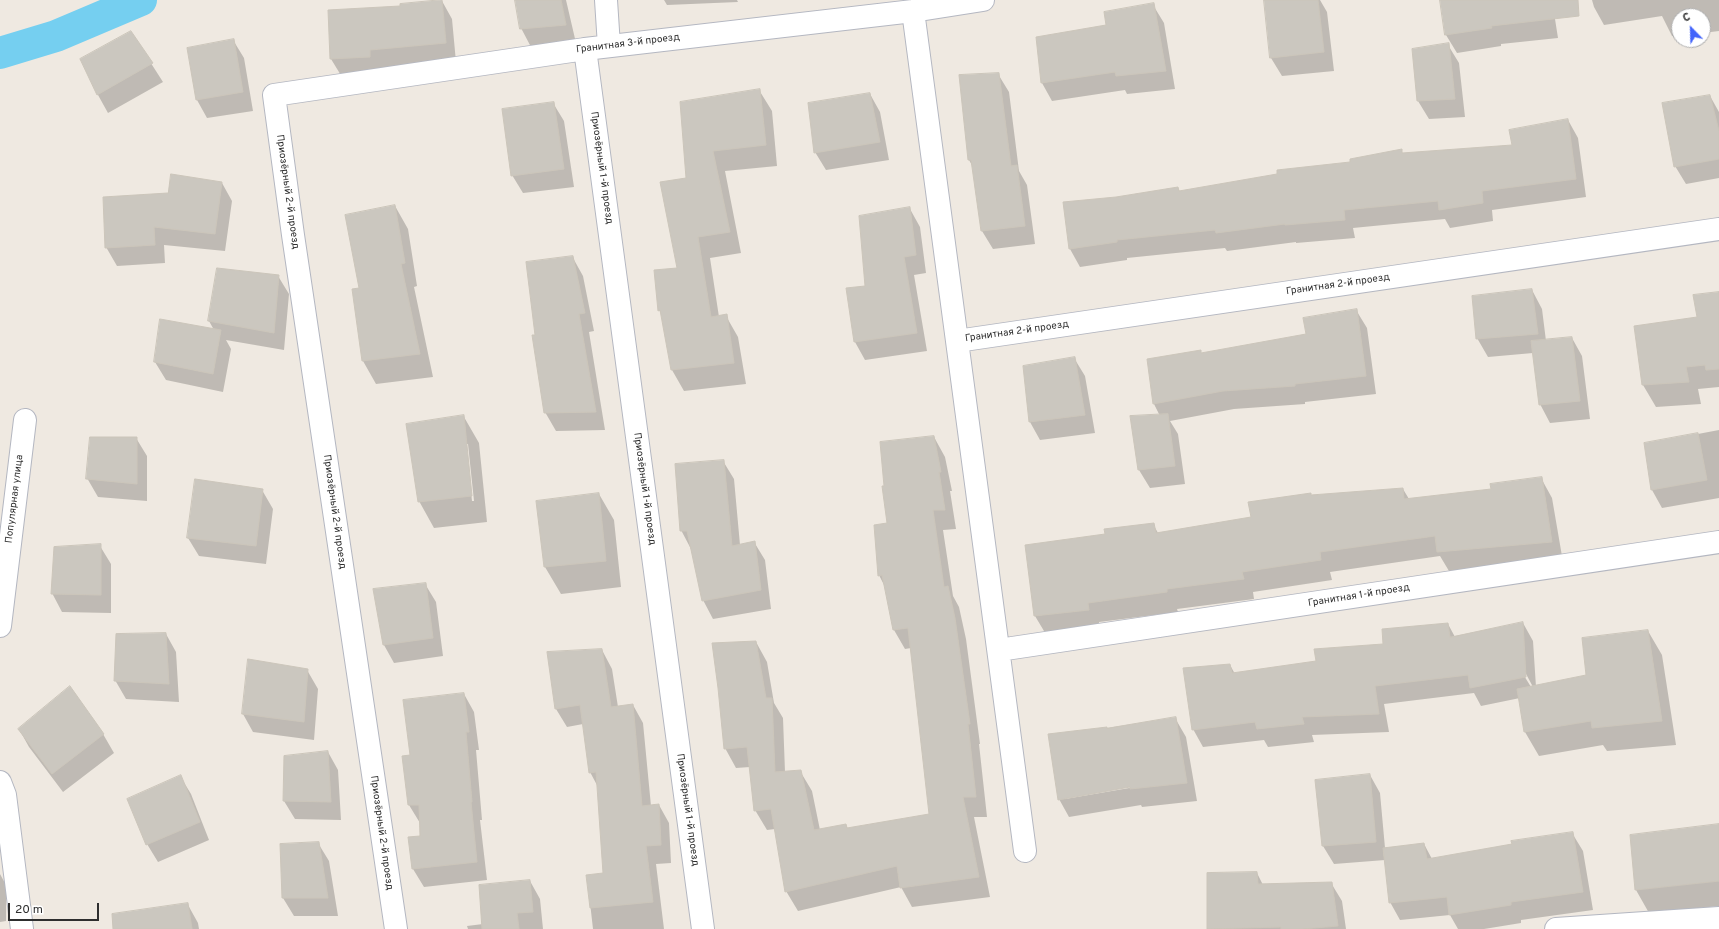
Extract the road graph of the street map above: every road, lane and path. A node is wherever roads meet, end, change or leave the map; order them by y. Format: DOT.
graph roads {
  1 [pos="606,0"];
  2 [pos="983,0"];
  3 [pos="913,11"];
  4 [pos="609,46"];
  5 [pos="585,49"];
  6 [pos="274,95"];
  7 [pos="1719,229"];
  8 [pos="957,341"];
  9 [pos="25,420"];
  10 [pos="1719,542"];
  11 [pos="0,626"];
  12 [pos="998,650"];
  13 [pos="0,782"];
  14 [pos="1025,851"];
  15 [pos="1719,918"];
  16 [pos="22,929"];
  17 [pos="396,929"];
  18 [pos="703,929"];
  19 [pos="1556,929"];
  1 -- 4 [label="street"];
  2 -- 3 [label="street, Гранитная 3-й проезд"];
  3 -- 4 [label="street, Гранитная 3-й проезд"];
  3 -- 8 [label="street"];
  4 -- 5 [label="street, Гранитная 3-й проезд"];
  5 -- 6 [label="street, Гранитная 3-й проезд"];
  5 -- 18 [label="street, Приозёрный 1-й проезд"];
  6 -- 17 [label="street, Приозёрный 2-й проезд"];
  7 -- 8 [label="street, Гранитная 2-й проезд"];
  8 -- 12 [label="street"];
  9 -- 11 [label="street, Популярная улица"];
  10 -- 12 [label="street, Гранитная 1-й проезд"];
  12 -- 14 [label="street"];
  13 -- 16 [label="street"];
  15 -- 19 [label="street"];
}
